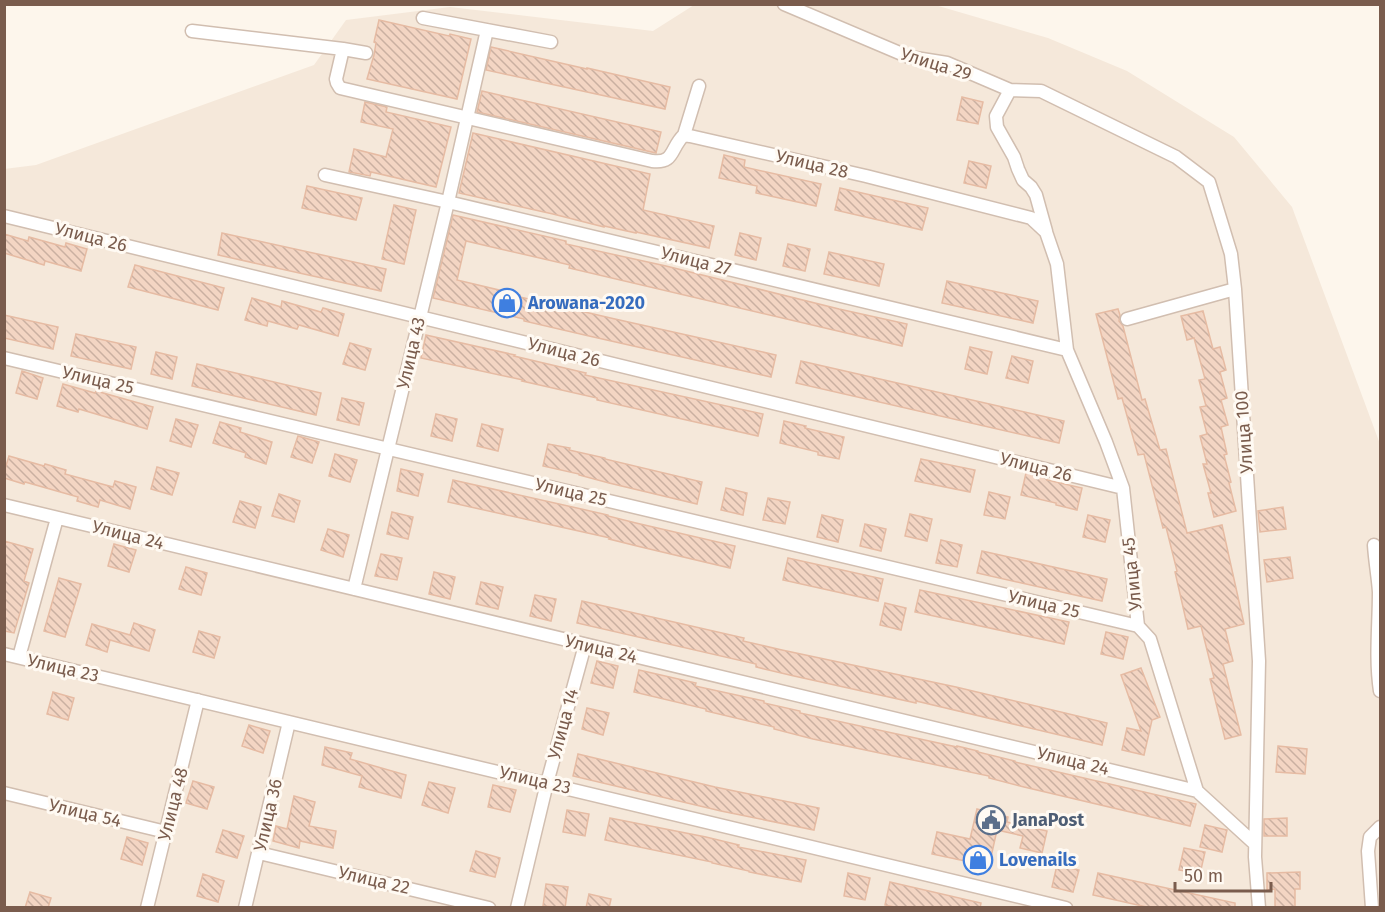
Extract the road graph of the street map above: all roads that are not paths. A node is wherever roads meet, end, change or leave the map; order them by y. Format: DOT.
graph roads {
  1 [pos="784,4"];
  2 [pos="423,18"];
  3 [pos="487,30"];
  4 [pos="192,31"];
  5 [pos="551,42"];
  6 [pos="343,49"];
  7 [pos="366,53"];
  8 [pos="699,86"];
  9 [pos="1010,90"];
  10 [pos="466,117"];
  11 [pos="684,135"];
  12 [pos="325,175"];
  13 [pos="448,202"];
  14 [pos="4,216"];
  15 [pos="1046,232"];
  16 [pos="1235,289"];
  17 [pos="419,317"];
  18 [pos="1127,319"];
  19 [pos="1067,350"];
  20 [pos="4,358"];
  21 [pos="388,448"];
  22 [pos="1123,488"];
  23 [pos="4,505"];
  24 [pos="57,518"];
  25 [pos="1374,545"];
  26 [pos="354,589"];
  27 [pos="1138,626"];
  28 [pos="585,645"];
  29 [pos="4,654"];
  30 [pos="19,657"];
  31 [pos="1380,691"];
  32 [pos="198,700"];
  33 [pos="289,722"];
  34 [pos="547,783"];
  35 [pos="1197,791"];
  36 [pos="4,793"];
  37 [pos="1380,826"];
  38 [pos="166,832"];
  39 [pos="1255,844"];
  40 [pos="259,853"];
  41 [pos="147,908"];
  42 [pos="245,908"];
  43 [pos="489,908"];
  44 [pos="517,908"];
  45 [pos="1066,908"];
  46 [pos="1259,908"];
  47 [pos="1372,908"];
  1 -- 9 [label="street, Улица 29"];
  2 -- 3 [label="street"];
  3 -- 5 [label="street"];
  3 -- 10 [label="street, Улица 43"];
  4 -- 6 [label="street"];
  6 -- 7 [label="street"];
  6 -- 10 [label="street"];
  8 -- 11 [label="street"];
  9 -- 15 [label="street"];
  9 -- 16 [label="street, Улица 100"];
  10 -- 11 [label="street"];
  10 -- 13 [label="street, Улица 43"];
  11 -- 15 [label="street, Улица 28"];
  12 -- 13 [label="street, Улица 27"];
  13 -- 17 [label="street, Улица 43"];
  13 -- 19 [label="street, Улица 27"];
  14 -- 17 [label="street, Улица 26"];
  15 -- 19 [label="street"];
  16 -- 18 [label="street"];
  16 -- 39 [label="street, Улица 100"];
  17 -- 21 [label="street, Улица 43"];
  17 -- 22 [label="street, Улица 26"];
  19 -- 22 [label="street, Улица 45"];
  20 -- 21 [label="street, Улица 25"];
  21 -- 26 [label="street, Улица 43"];
  21 -- 27 [label="street, Улица 25"];
  22 -- 27 [label="street, Улица 45"];
  23 -- 24 [label="street, Улица 24"];
  24 -- 26 [label="street, Улица 24"];
  24 -- 30 [label="street"];
  25 -- 31 [label="street"];
  26 -- 28 [label="street, Улица 24"];
  27 -- 35 [label="street, Улица 45"];
  28 -- 34 [label="street, Улица 14"];
  28 -- 35 [label="street, Улица 24"];
  29 -- 30 [label="street, Улица 23"];
  30 -- 32 [label="street, Улица 23"];
  32 -- 33 [label="street, Улица 23"];
  32 -- 38 [label="street, Улица 48"];
  33 -- 34 [label="street, Улица 23"];
  33 -- 40 [label="street, Улица 36"];
  34 -- 44 [label="street, Улица 14"];
  34 -- 45 [label="street, Улица 23"];
  35 -- 39 [label="street"];
  36 -- 38 [label="street, Улица 54"];
  37 -- 47 [label="street"];
  38 -- 41 [label="street, Улица 48"];
  39 -- 46 [label="street, Улица 100"];
  40 -- 42 [label="street, Улица 36"];
  40 -- 43 [label="street, Улица 22"];
}
